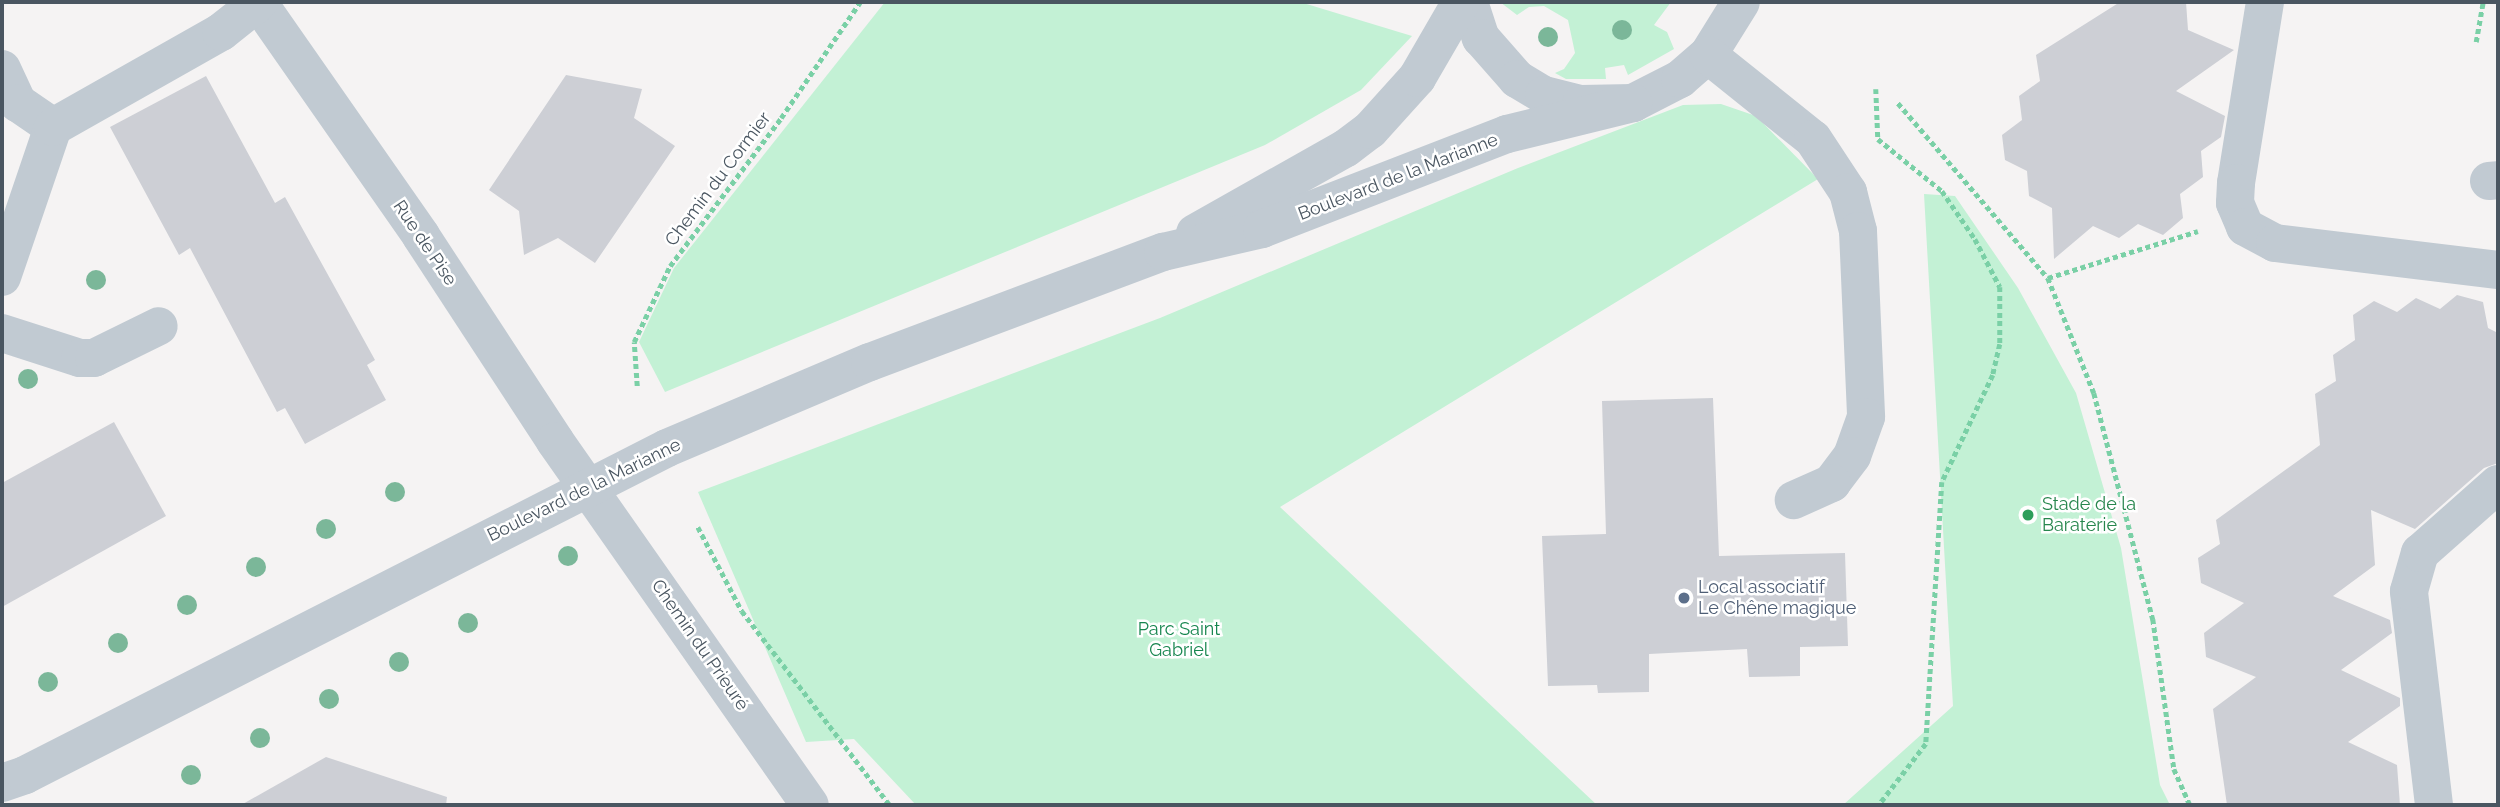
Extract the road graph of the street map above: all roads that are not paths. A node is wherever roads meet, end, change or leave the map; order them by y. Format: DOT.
graph roads {
  1 [pos="258,2"];
  2 [pos="1461,2"];
  3 [pos="1469,2"];
  4 [pos="1741,2"];
  5 [pos="2265,2"];
  6 [pos="1708,54"];
  7 [pos="2,69"];
  8 [pos="1633,103"];
  9 [pos="53,127"];
  10 [pos="1163,252"];
  11 [pos="2498,270"];
  12 [pos="2,277"];
  13 [pos="159,326"];
  14 [pos="2,333"];
  15 [pos="2498,484"];
  16 [pos="588,486"];
  17 [pos="1794,500"];
  18 [pos="10,785"];
  19 [pos="810,805"];
  20 [pos="2434,805"];
  1 -- 9 [label="street"];
  1 -- 16 [label="street, Rue de Pise"];
  2 -- 10 [label="street, Boulevard de la Marianne"];
  3 -- 8 [label="street, Boulevard de la Marianne"];
  4 -- 6 [label="street, Boulevard de la Marianne"];
  5 -- 11 [label="street"];
  6 -- 8 [label="street, Boulevard de la Marianne"];
  6 -- 17 [label="street"];
  7 -- 9 [label="street"];
  8 -- 10 [label="street, Boulevard de la Marianne"];
  9 -- 12 [label="street"];
  10 -- 16 [label="street, Boulevard de la Marianne"];
  13 -- 14 [label="street"];
  15 -- 20 [label="street"];
  16 -- 18 [label="street, Boulevard de la Marianne"];
  16 -- 19 [label="street, Chemin du Prieuré"];
}
